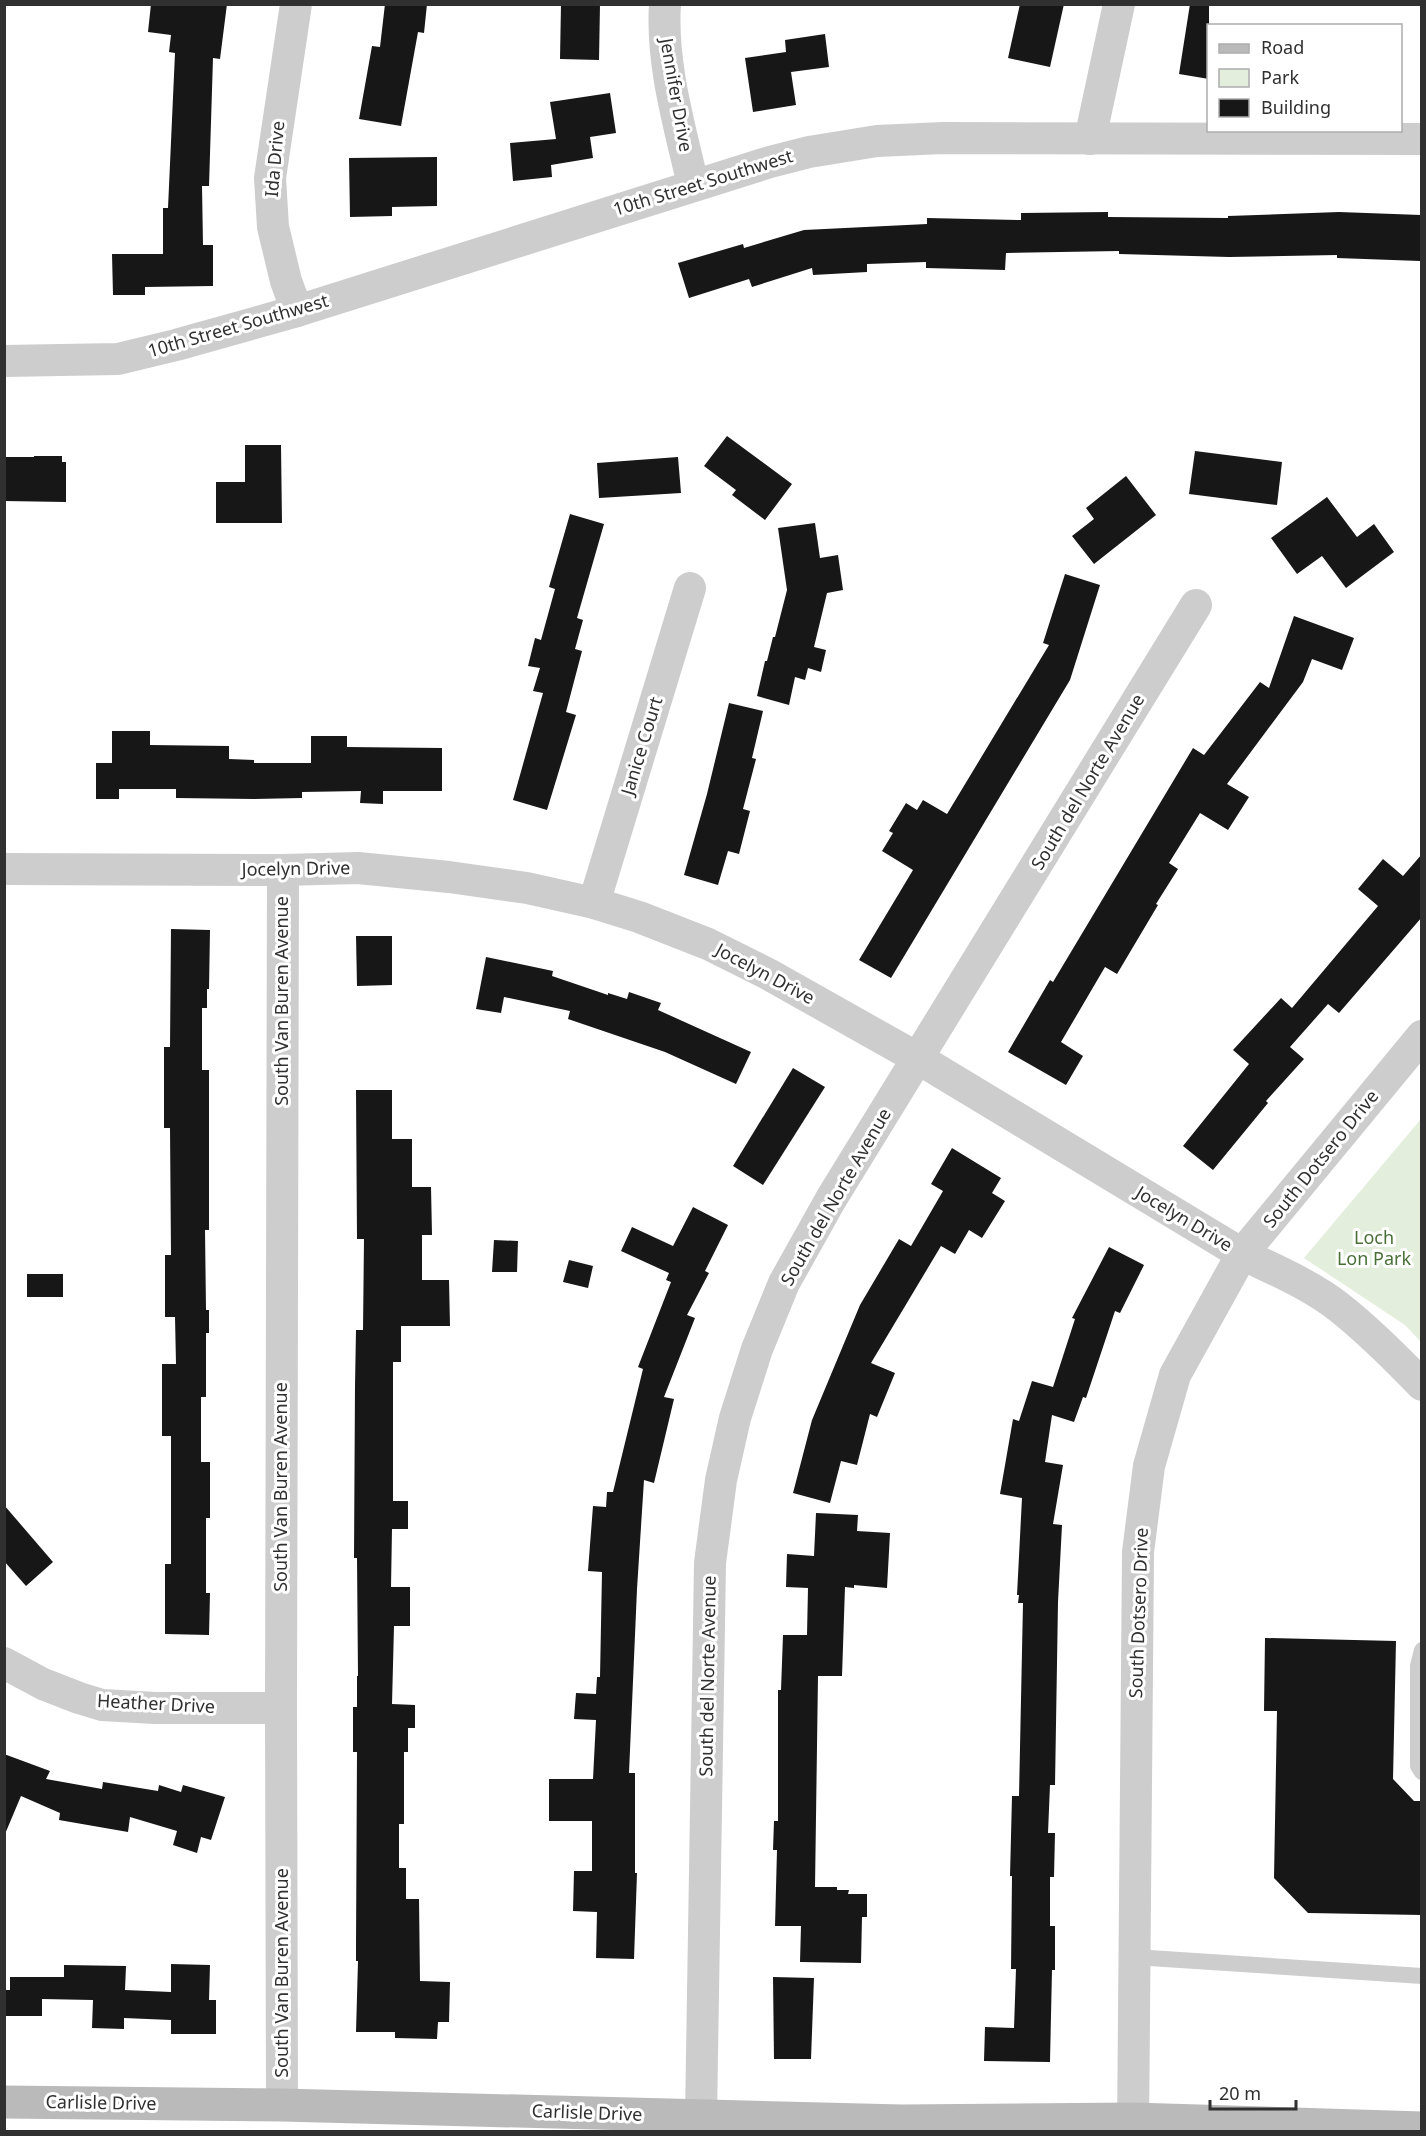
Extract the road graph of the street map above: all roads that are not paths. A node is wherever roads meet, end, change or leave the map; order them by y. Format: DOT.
graph roads {
  1 [pos="296,4"];
  2 [pos="665,4"];
  3 [pos="1119,4"];
  4 [pos="1090,139"];
  5 [pos="1422,139"];
  6 [pos="693,185"];
  7 [pos="297,310"];
  8 [pos="4,361"];
  9 [pos="690,588"];
  10 [pos="1196,605"];
  11 [pos="4,869"];
  12 [pos="283,870"];
  13 [pos="594,903"];
  14 [pos="1422,1036"];
  15 [pos="919,1059"];
  16 [pos="1242,1254"];
  17 [pos="1422,1385"];
  18 [pos="1422,1650"];
  19 [pos="4,1663"];
  20 [pos="281,1708"];
  21 [pos="1422,1772"];
  22 [pos="1134,1957"];
  23 [pos="1422,1976"];
  24 [pos="4,2102"];
  25 [pos="282,2105"];
  26 [pos="701,2117"];
  27 [pos="520,2121"];
  28 [pos="1133,2125"];
  29 [pos="901,2126"];
  30 [pos="1422,2128"];
  1 -- 7 [label="street, Ida Drive"];
  2 -- 6 [label="street, Jennifer Drive"];
  3 -- 4 [label="street"];
  4 -- 5 [label="street, 10th Street Southwest"];
  4 -- 6 [label="street, 10th Street Southwest"];
  6 -- 7 [label="street, 10th Street Southwest"];
  7 -- 8 [label="street, 10th Street Southwest"];
  9 -- 13 [label="street, Janice Court"];
  10 -- 15 [label="street, South del Norte Avenue"];
  11 -- 12 [label="street, Jocelyn Drive"];
  12 -- 13 [label="street, Jocelyn Drive"];
  12 -- 20 [label="street, South Van Buren Avenue"];
  13 -- 15 [label="street, Jocelyn Drive"];
  14 -- 16 [label="street, South Dotsero Drive"];
  15 -- 16 [label="street, Jocelyn Drive"];
  15 -- 26 [label="street, South del Norte Avenue"];
  16 -- 17 [label="street, Jocelyn Drive"];
  16 -- 22 [label="street, South Dotsero Drive"];
  18 -- 21 [label="lane"];
  19 -- 20 [label="street, Heather Drive"];
  20 -- 25 [label="street, South Van Buren Avenue"];
  22 -- 23 [label="lane"];
  22 -- 28 [label="street, South Dotsero Drive"];
  24 -- 25 [label="street, Carlisle Drive"];
  25 -- 27 [label="street, Carlisle Drive"];
  26 -- 27 [label="street, Carlisle Drive"];
  26 -- 29 [label="street, Carlisle Drive"];
  28 -- 29 [label="street, Carlisle Drive"];
  28 -- 30 [label="street, Carlisle Drive"];
}
